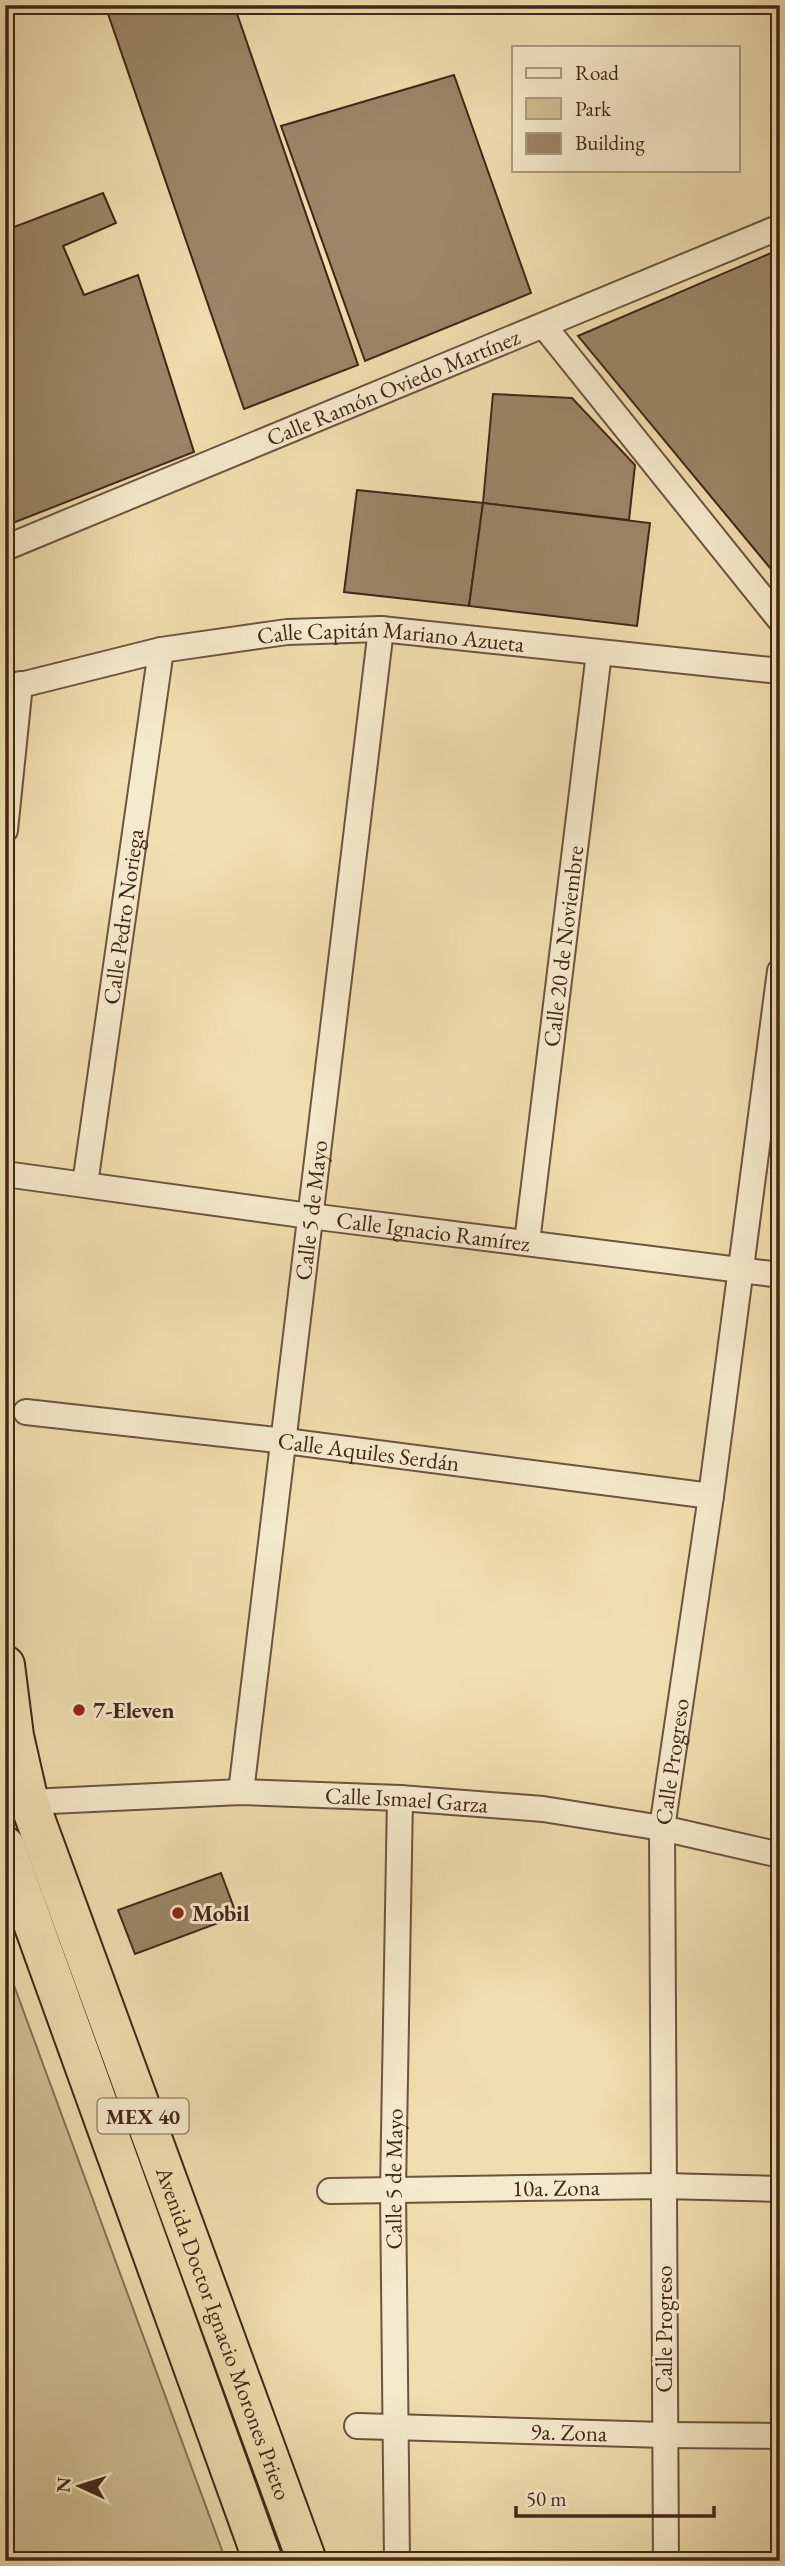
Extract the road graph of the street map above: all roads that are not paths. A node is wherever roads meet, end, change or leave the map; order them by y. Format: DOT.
graph roads {
  1 [pos="780,227"];
  2 [pos="544,326"];
  3 [pos="5,548"];
  4 [pos="780,620"];
  5 [pos="381,629"];
  6 [pos="161,650"];
  7 [pos="599,653"];
  8 [pos="780,671"];
  9 [pos="13,687"];
  10 [pos="5,830"];
  11 [pos="780,971"];
  12 [pos="5,1174"];
  13 [pos="85,1184"];
  14 [pos="310,1216"];
  15 [pos="527,1242"];
  16 [pos="741,1271"];
  17 [pos="780,1275"];
  18 [pos="26,1412"];
  19 [pos="285,1441"];
  20 [pos="711,1496"];
  21 [pos="5,1665"];
  22 [pos="10,1729"];
  23 [pos="241,1792"];
  24 [pos="400,1798"];
  25 [pos="29,1802"];
  26 [pos="662,1828"];
  27 [pos="5,1846"];
  28 [pos="780,1855"];
  29 [pos="663,2186"];
  30 [pos="780,2189"];
  31 [pos="393,2190"];
  32 [pos="330,2191"];
  33 [pos="357,2426"];
  34 [pos="396,2427"];
  35 [pos="664,2435"];
  36 [pos="780,2436"];
  37 [pos="263,2561"];
  38 [pos="307,2561"];
  39 [pos="397,2561"];
  40 [pos="666,2561"];
  1 -- 2 [label="street, Calle Ramón Oviedo Martínez"];
  2 -- 3 [label="street, Calle Ramón Oviedo Martínez"];
  2 -- 4 [label="street"];
  5 -- 6 [label="street, Calle Capitán Mariano Azueta"];
  5 -- 7 [label="street, Calle Capitán Mariano Azueta"];
  5 -- 14 [label="street, Calle 5 de Mayo"];
  6 -- 9 [label="street, Calle Capitán Mariano Azueta"];
  6 -- 13 [label="street, Calle Pedro Noriega"];
  7 -- 8 [label="street, Calle Capitán Mariano Azueta"];
  7 -- 15 [label="street, Calle 20 de Noviembre"];
  9 -- 10 [label="street"];
  11 -- 16 [label="street, Calle Progreso"];
  12 -- 13 [label="street, Calle Ignacio Ramírez"];
  13 -- 14 [label="street, Calle Ignacio Ramírez"];
  14 -- 15 [label="street, Calle Ignacio Ramírez"];
  14 -- 19 [label="street, Calle 5 de Mayo"];
  15 -- 16 [label="street, Calle Ignacio Ramírez"];
  16 -- 17 [label="street, Calle Ignacio Ramírez"];
  16 -- 20 [label="street, Calle Progreso"];
  18 -- 19 [label="street, Calle Aquiles Serdán"];
  19 -- 20 [label="street, Calle Aquiles Serdán"];
  19 -- 23 [label="street, Calle 5 de Mayo"];
  20 -- 26 [label="street, Calle Progreso"];
  21 -- 22 [label="highway, Avenida Doctor Ignacio Morones Prieto / MEX 40"];
  22 -- 25 [label="highway, Avenida Doctor Ignacio Morones Prieto / MEX 40"];
  23 -- 24 [label="street, Calle Ismael Garza"];
  23 -- 25 [label="street, Calle Ismael Garza"];
  24 -- 26 [label="street, Calle Ismael Garza"];
  24 -- 31 [label="street, Calle 5 de Mayo"];
  25 -- 38 [label="highway, Avenida Doctor Ignacio Morones Prieto / MEX 40"];
  26 -- 28 [label="street, Calle Ismael Garza"];
  26 -- 29 [label="street, Calle Progreso"];
  27 -- 37 [label="highway, Avenida Doctor Ignacio Morones Prieto / MEX 40"];
  29 -- 30 [label="street, 10a. Zona"];
  29 -- 31 [label="street, 10a. Zona"];
  29 -- 35 [label="street, Calle Progreso"];
  31 -- 32 [label="street, 10a. Zona"];
  31 -- 34 [label="street, Calle 5 de Mayo"];
  33 -- 34 [label="street, 9a. Zona"];
  34 -- 35 [label="street, 9a. Zona"];
  34 -- 39 [label="street, Calle 5 de Mayo"];
  35 -- 36 [label="street, 9a. Zona"];
  35 -- 40 [label="street, Calle Progreso"];
}
